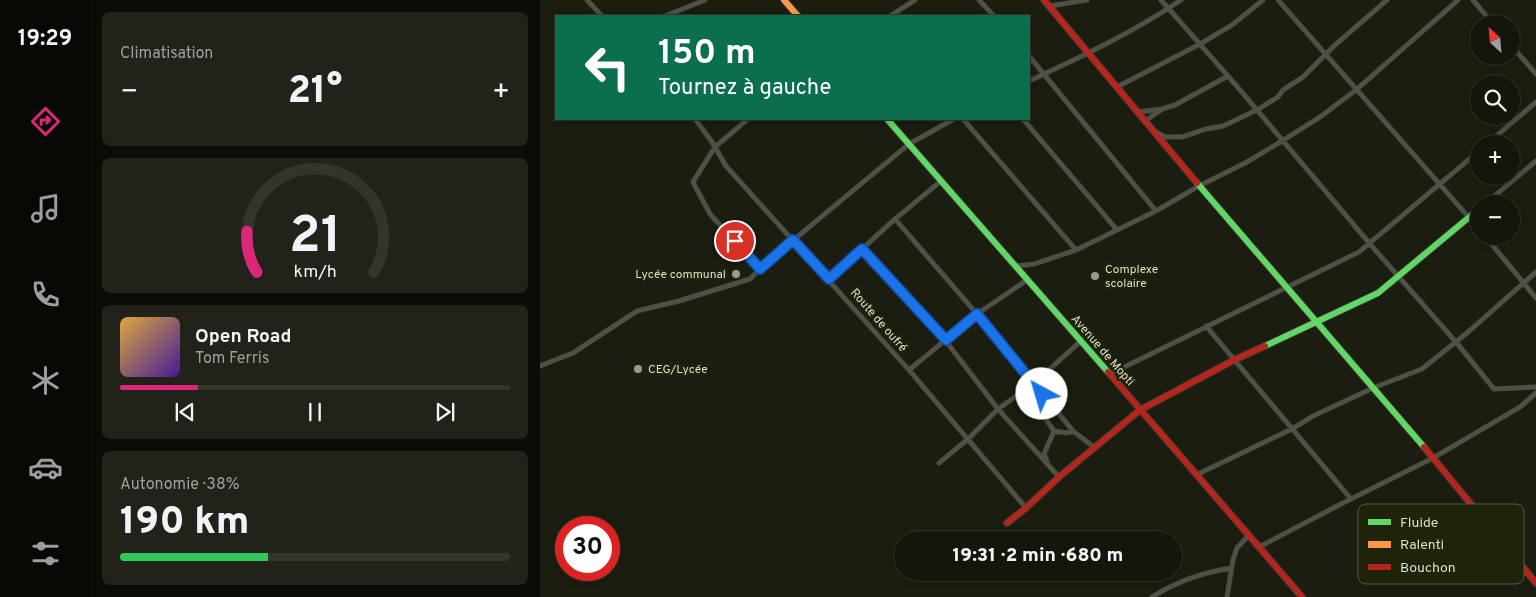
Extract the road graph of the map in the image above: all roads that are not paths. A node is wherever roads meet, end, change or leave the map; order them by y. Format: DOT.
graph roads {
  1 [pos="587,0"];
  2 [pos="705,0"];
  3 [pos="784,0"];
  4 [pos="915,0"];
  5 [pos="979,0"];
  6 [pos="1044,0"];
  7 [pos="1087,0"];
  8 [pos="1161,0"];
  9 [pos="1182,0"];
  10 [pos="1263,0"];
  11 [pos="1278,0"];
  12 [pos="1387,0"];
  13 [pos="1458,0"];
  14 [pos="1473,0"];
  15 [pos="1050,6"];
  16 [pos="1168,9"];
  17 [pos="601,15"];
  18 [pos="668,15"];
  19 [pos="797,15"];
  20 [pos="892,15"];
  21 [pos="993,15"];
  22 [pos="1486,15"];
  23 [pos="1200,44"];
  24 [pos="1089,54"];
  25 [pos="1326,55"];
  26 [pos="1520,55"];
  27 [pos="1030,57"];
  28 [pos="1045,74"];
  29 [pos="1536,74"];
  30 [pos="1228,76"];
  31 [pos="1030,81"];
  32 [pos="1117,87"];
  33 [pos="1356,90"];
  34 [pos="1536,102"];
  35 [pos="1162,109"];
  36 [pos="1257,110"];
  37 [pos="1138,112"];
  38 [pos="696,120"];
  39 [pos="747,120"];
  40 [pos="888,120"];
  41 [pos="952,120"];
  42 [pos="964,120"];
  43 [pos="1024,120"];
  44 [pos="1145,121"];
  45 [pos="1154,131"];
  46 [pos="1498,135"];
  47 [pos="1282,141"];
  48 [pos="909,144"];
  49 [pos="715,147"];
  50 [pos="1470,159"];
  51 [pos="1536,161"];
  52 [pos="941,182"];
  53 [pos="1440,184"];
  54 [pos="1199,186"];
  55 [pos="1496,195"];
  56 [pos="1156,211"];
  57 [pos="1469,217"];
  58 [pos="895,219"];
  59 [pos="1117,230"];
  60 [pos="793,240"];
  61 [pos="1370,244"];
  62 [pos="1493,245"];
  63 [pos="862,249"];
  64 [pos="1076,250"];
  65 [pos="1015,266"];
  66 [pos="760,269"];
  67 [pos="1536,272"];
  68 [pos="1398,276"];
  69 [pos="829,279"];
  70 [pos="1027,280"];
  71 [pos="1524,282"];
  72 [pos="1287,287"];
  73 [pos="1536,298"];
  74 [pos="977,314"];
  75 [pos="1316,321"];
  76 [pos="1206,326"];
  77 [pos="946,340"];
  78 [pos="1081,341"];
  79 [pos="1456,342"];
  80 [pos="1234,360"];
  81 [pos="540,366"];
  82 [pos="909,370"];
  83 [pos="1110,374"];
  84 [pos="1039,378"];
  85 [pos="1033,384"];
  86 [pos="1536,387"];
  87 [pos="1373,388"];
  88 [pos="1536,393"];
  89 [pos="1042,394"];
  90 [pos="998,409"];
  91 [pos="1140,410"];
  92 [pos="1292,429"];
  93 [pos="1054,431"];
  94 [pos="1073,431"];
  95 [pos="968,439"];
  96 [pos="1095,448"];
  97 [pos="1433,458"];
  98 [pos="940,463"];
  99 [pos="1048,465"];
  100 [pos="1196,475"];
  101 [pos="1059,477"];
  102 [pos="1351,499"];
  103 [pos="1471,504"];
  104 [pos="1026,508"];
  105 [pos="1007,523"];
  106 [pos="1249,535"];
  107 [pos="1259,547"];
  108 [pos="1232,568"];
  109 [pos="1524,568"];
  110 [pos="1536,583"];
  111 [pos="1152,597"];
  112 [pos="1227,597"];
  113 [pos="1302,597"];
  1 -- 17 [label="street"];
  2 -- 18 [label="street"];
  3 -- 19 [label="street"];
  4 -- 20 [label="street"];
  5 -- 21 [label="street"];
  6 -- 15 [label="street"];
  7 -- 15 [label="street"];
  8 -- 16 [label="street"];
  9 -- 16 [label="street"];
  10 -- 23 [label="street"];
  11 -- 25 [label="street"];
  12 -- 25 [label="street"];
  13 -- 33 [label="street"];
  14 -- 22 [label="street"];
  15 -- 24 [label="street"];
  16 -- 23 [label="street"];
  16 -- 24 [label="street"];
  23 -- 30 [label="street"];
  23 -- 32 [label="street"];
  24 -- 28 [label="street"];
  24 -- 32 [label="street"];
  25 -- 33 [label="street"];
  25 -- 36 [label="street"];
  26 -- 29 [label="street"];
  27 -- 28 [label="street"];
  28 -- 31 [label="street"];
  28 -- 56 [label="street"];
  30 -- 35 [label="street"];
  30 -- 36 [label="street"];
  32 -- 37 [label="street"];
  33 -- 47 [label="street"];
  33 -- 53 [label="street"];
  34 -- 46 [label="street"];
  35 -- 37 [label="street"];
  35 -- 44 [label="street"];
  36 -- 45 [label="street"];
  36 -- 47 [label="street"];
  37 -- 44 [label="street"];
  38 -- 49 [label="street, Route de oufré"];
  39 -- 49 [label="street"];
  40 -- 48 [label="street, Avenue de Mopti"];
  41 -- 48 [label="street"];
  42 -- 64 [label="street"];
  43 -- 59 [label="street"];
  44 -- 45 [label="street"];
  45 -- 54 [label="street"];
  47 -- 54 [label="street"];
  47 -- 61 [label="street"];
  48 -- 52 [label="street, Avenue de Mopti"];
  48 -- 60 [label="street"];
  49 -- 60 [label="street, Route de oufré"];
  49 -- 66 [label="street"];
  50 -- 53 [label="street"];
  51 -- 55 [label="street"];
  52 -- 58 [label="street"];
  52 -- 65 [label="street, Avenue de Mopti"];
  53 -- 57 [label="street"];
  53 -- 61 [label="street"];
  54 -- 56 [label="street"];
  54 -- 72 [label="street"];
  56 -- 59 [label="street"];
  57 -- 68 [label="street"];
  58 -- 63 [label="street"];
  58 -- 74 [label="street"];
  59 -- 64 [label="street"];
  60 -- 66 [label="street"];
  60 -- 69 [label="street, Route de oufré"];
  61 -- 68 [label="street"];
  61 -- 72 [label="street"];
  62 -- 71 [label="street"];
  63 -- 69 [label="street"];
  63 -- 77 [label="street"];
  64 -- 65 [label="street"];
  65 -- 70 [label="street, Avenue de Mopti"];
  66 -- 81 [label="street"];
  67 -- 71 [label="street"];
  68 -- 75 [label="street"];
  68 -- 79 [label="street"];
  69 -- 82 [label="street, Route de oufré"];
  70 -- 74 [label="street"];
  70 -- 78 [label="street, Avenue de Mopti"];
  71 -- 73 [label="street"];
  71 -- 79 [label="street"];
  72 -- 75 [label="street"];
  72 -- 76 [label="street"];
  74 -- 77 [label="street"];
  74 -- 85 [label="street"];
  75 -- 80 [label="street"];
  75 -- 87 [label="street"];
  76 -- 80 [label="street"];
  76 -- 83 [label="street"];
  77 -- 82 [label="street"];
  77 -- 90 [label="street"];
  78 -- 83 [label="street, Avenue de Mopti"];
  78 -- 84 [label="street"];
  79 -- 86 [label="street"];
  79 -- 87 [label="street"];
  80 -- 91 [label="street"];
  80 -- 92 [label="street"];
  82 -- 95 [label="street, Route de oufré"];
  83 -- 91 [label="street, Avenue de Mopti"];
  84 -- 85 [label="street"];
  84 -- 89 [label="street"];
  85 -- 89 [label="street"];
  85 -- 90 [label="street"];
  87 -- 92 [label="street"];
  87 -- 97 [label="street"];
  88 -- 97 [label="street"];
  89 -- 93 [label="street"];
  89 -- 94 [label="street"];
  90 -- 95 [label="street"];
  90 -- 99 [label="street"];
  91 -- 96 [label="street"];
  91 -- 100 [label="street, Avenue de Mopti"];
  92 -- 100 [label="street"];
  92 -- 102 [label="street"];
  93 -- 94 [label="street"];
  93 -- 99 [label="street"];
  94 -- 96 [label="street"];
  95 -- 98 [label="street"];
  95 -- 104 [label="street, Route de oufré"];
  96 -- 101 [label="street"];
  97 -- 102 [label="street"];
  97 -- 103 [label="street"];
  99 -- 101 [label="street"];
  100 -- 106 [label="street, Avenue de Mopti"];
  101 -- 104 [label="street"];
  102 -- 107 [label="street"];
  104 -- 105 [label="street"];
  106 -- 107 [label="street, Avenue de Mopti"];
  106 -- 108 [label="street"];
  107 -- 113 [label="street, Avenue de Mopti"];
  108 -- 111 [label="street"];
  108 -- 112 [label="street"];
  109 -- 110 [label="street"];
}
